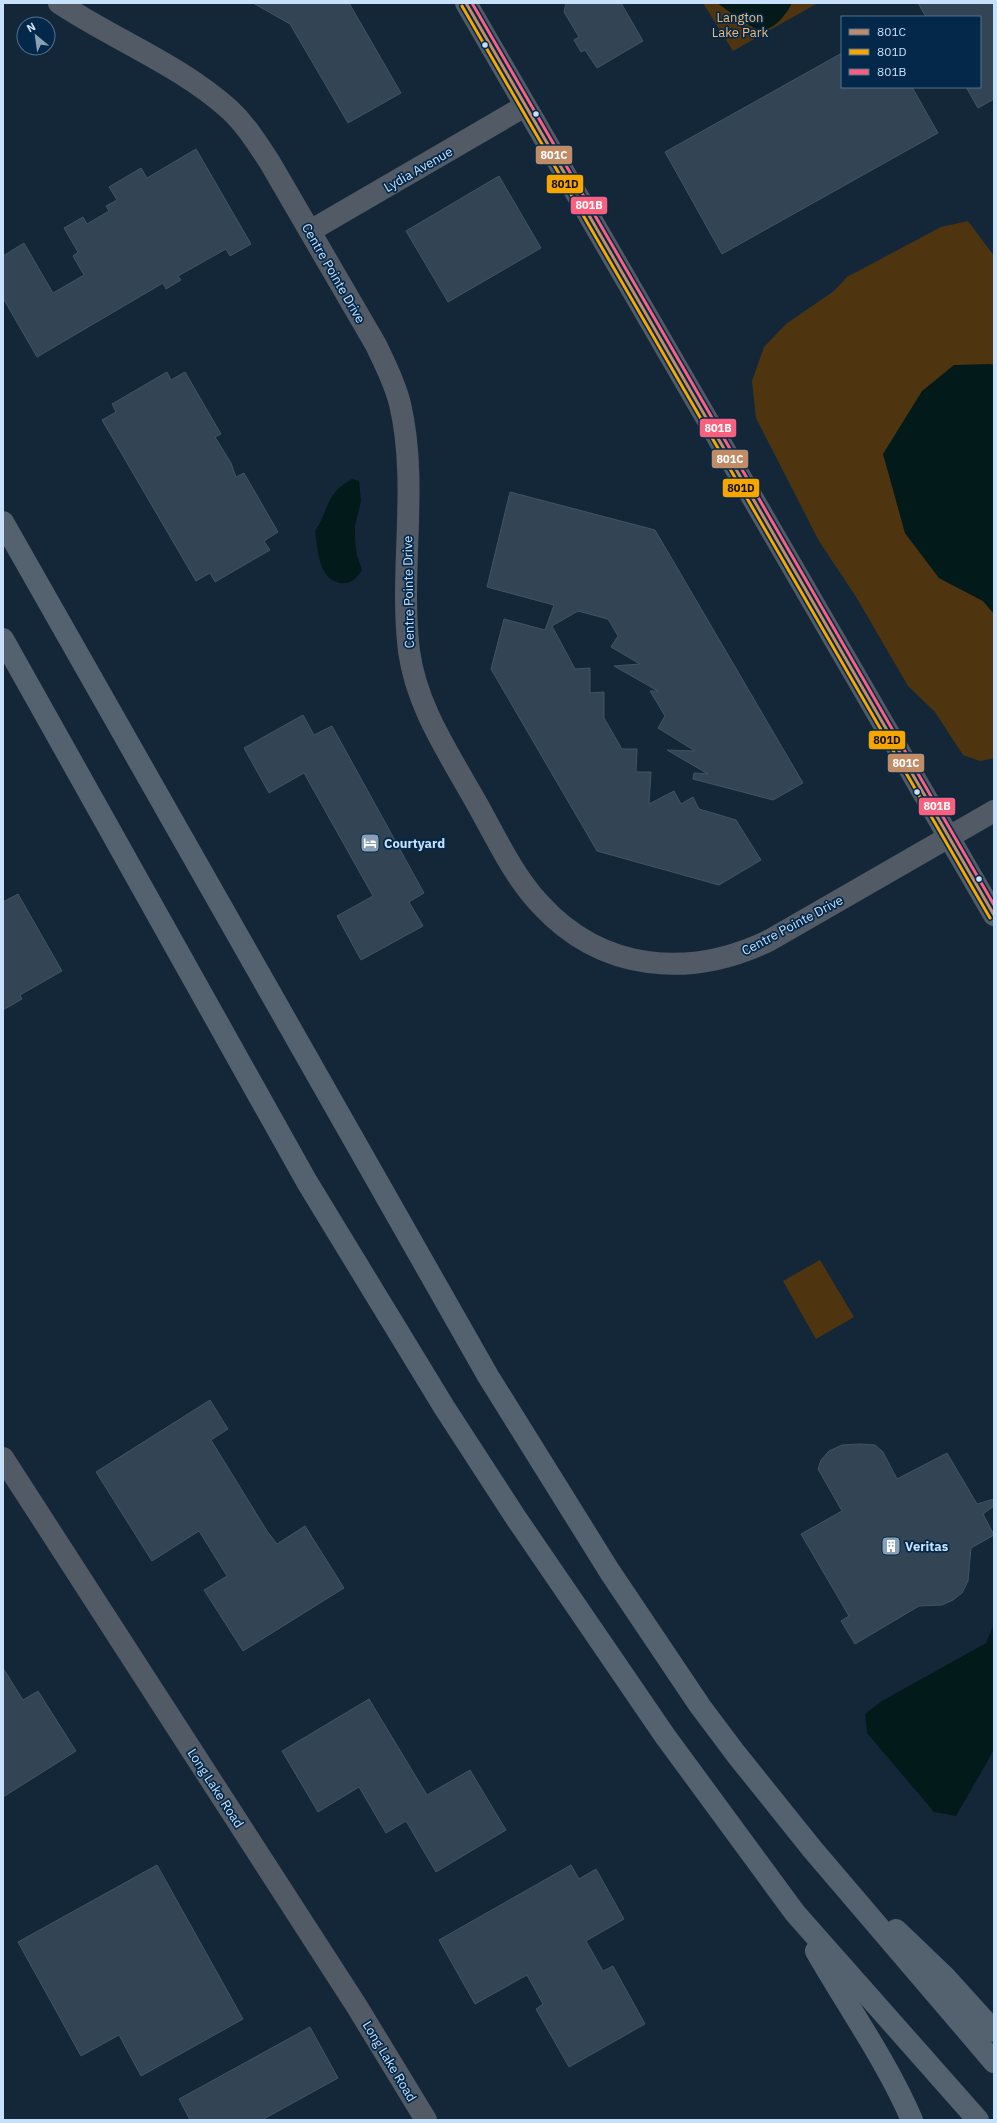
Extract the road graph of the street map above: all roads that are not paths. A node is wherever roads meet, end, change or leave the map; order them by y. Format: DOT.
graph roads {
  1 [pos="59,3"];
  2 [pos="466,3"];
  3 [pos="526,106"];
  4 [pos="310,231"];
  5 [pos="3,522"];
  6 [pos="3,639"];
  7 [pos="994,811"];
  8 [pos="949,836"];
  9 [pos="994,915"];
  10 [pos="3,1458"];
  11 [pos="813,1850"];
  12 [pos="795,1913"];
  13 [pos="994,2031"];
  14 [pos="994,2062"];
  15 [pos="426,2120"];
  16 [pos="912,2120"];
  17 [pos="978,2120"];
  1 -- 4 [label="street, Centre Pointe Drive"];
  2 -- 3 [label="street"];
  3 -- 4 [label="street, Lydia Avenue"];
  3 -- 8 [label="street"];
  4 -- 8 [label="street, Centre Pointe Drive"];
  5 -- 11 [label="highway"];
  6 -- 12 [label="highway"];
  7 -- 8 [label="street, Centre Pointe Drive"];
  8 -- 9 [label="street"];
  10 -- 15 [label="street, Long Lake Road"];
  11 -- 13 [label="highway"];
  11 -- 14 [label="highway"];
  12 -- 16 [label="highway"];
  12 -- 17 [label="highway"];
}
